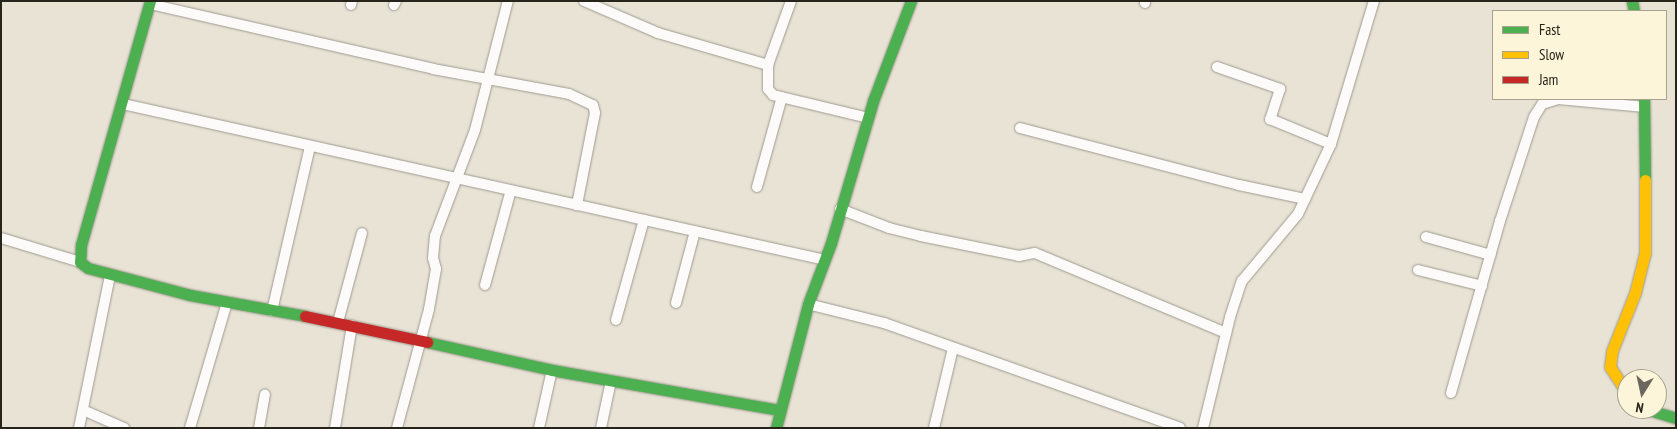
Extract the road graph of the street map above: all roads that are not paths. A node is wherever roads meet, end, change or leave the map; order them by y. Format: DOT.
graph roads {
  1 [pos="508,1"];
  2 [pos="584,1"];
  3 [pos="791,1"];
  4 [pos="911,1"];
  5 [pos="1374,1"];
  6 [pos="150,2"];
  7 [pos="768,65"];
  8 [pos="1217,67"];
  9 [pos="488,79"];
  10 [pos="782,97"];
  11 [pos="1555,100"];
  12 [pos="1580,100"];
  13 [pos="1645,103"];
  14 [pos="122,104"];
  15 [pos="868,118"];
  16 [pos="1020,128"];
  17 [pos="1331,144"];
  18 [pos="310,146"];
  19 [pos="456,179"];
  20 [pos="756,187"];
  21 [pos="511,190"];
  22 [pos="1305,199"];
  23 [pos="577,205"];
  24 [pos="840,209"];
  25 [pos="644,220"];
  26 [pos="695,231"];
  27 [pos="362,233"];
  28 [pos="1426,237"];
  29 [pos="1,238"];
  30 [pos="1491,255"];
  31 [pos="825,260"];
  32 [pos="80,262"];
  33 [pos="1418,270"];
  34 [pos="110,276"];
  35 [pos="486,285"];
  36 [pos="1482,286"];
  37 [pos="226,302"];
  38 [pos="676,303"];
  39 [pos="808,304"];
  40 [pos="272,311"];
  41 [pos="616,320"];
  42 [pos="338,322"];
  43 [pos="352,325"];
  44 [pos="1226,333"];
  45 [pos="418,342"];
  46 [pos="953,348"];
  47 [pos="552,370"];
  48 [pos="1617,379"];
  49 [pos="611,381"];
  50 [pos="1451,394"];
  51 [pos="266,395"];
  52 [pos="83,410"];
  53 [pos="779,410"];
  54 [pos="79,428"];
  55 [pos="124,428"];
  56 [pos="190,428"];
  57 [pos="259,428"];
  58 [pos="335,428"];
  59 [pos="396,428"];
  60 [pos="539,428"];
  61 [pos="601,428"];
  62 [pos="776,428"];
  63 [pos="934,428"];
  64 [pos="1180,428"];
  65 [pos="1203,428"];
  1 -- 9 [label="street"];
  2 -- 7 [label="street"];
  3 -- 7 [label="street"];
  4 -- 15 [label="street"];
  5 -- 17 [label="street"];
  6 -- 9 [label="street"];
  6 -- 14 [label="street"];
  7 -- 10 [label="street"];
  8 -- 17 [label="street"];
  9 -- 19 [label="street"];
  9 -- 23 [label="street"];
  10 -- 15 [label="street"];
  10 -- 20 [label="street"];
  11 -- 30 [label="street"];
  12 -- 13 [label="street"];
  13 -- 48 [label="street"];
  14 -- 18 [label="street"];
  14 -- 32 [label="street"];
  15 -- 24 [label="street"];
  16 -- 22 [label="street"];
  17 -- 22 [label="street"];
  18 -- 19 [label="street"];
  18 -- 40 [label="street"];
  19 -- 21 [label="street"];
  19 -- 45 [label="street"];
  21 -- 23 [label="street"];
  21 -- 35 [label="street"];
  22 -- 44 [label="street"];
  23 -- 25 [label="street"];
  24 -- 31 [label="street"];
  24 -- 44 [label="street"];
  25 -- 26 [label="street"];
  25 -- 41 [label="street"];
  26 -- 31 [label="street"];
  26 -- 38 [label="street"];
  27 -- 42 [label="street"];
  28 -- 30 [label="street"];
  29 -- 32 [label="street"];
  30 -- 36 [label="street"];
  31 -- 39 [label="street"];
  32 -- 34 [label="street"];
  33 -- 36 [label="street"];
  34 -- 37 [label="street"];
  34 -- 52 [label="street"];
  36 -- 50 [label="street"];
  37 -- 40 [label="street"];
  37 -- 56 [label="street"];
  39 -- 46 [label="street"];
  39 -- 53 [label="street"];
  40 -- 42 [label="street"];
  42 -- 43 [label="street"];
  43 -- 45 [label="street"];
  43 -- 58 [label="street"];
  44 -- 65 [label="street"];
  45 -- 47 [label="street"];
  45 -- 59 [label="street"];
  46 -- 63 [label="street"];
  46 -- 64 [label="street"];
  47 -- 49 [label="street"];
  47 -- 60 [label="street"];
  49 -- 53 [label="street"];
  49 -- 61 [label="street"];
  51 -- 57 [label="street"];
  52 -- 54 [label="street"];
  52 -- 55 [label="street"];
  53 -- 62 [label="street"];
}
